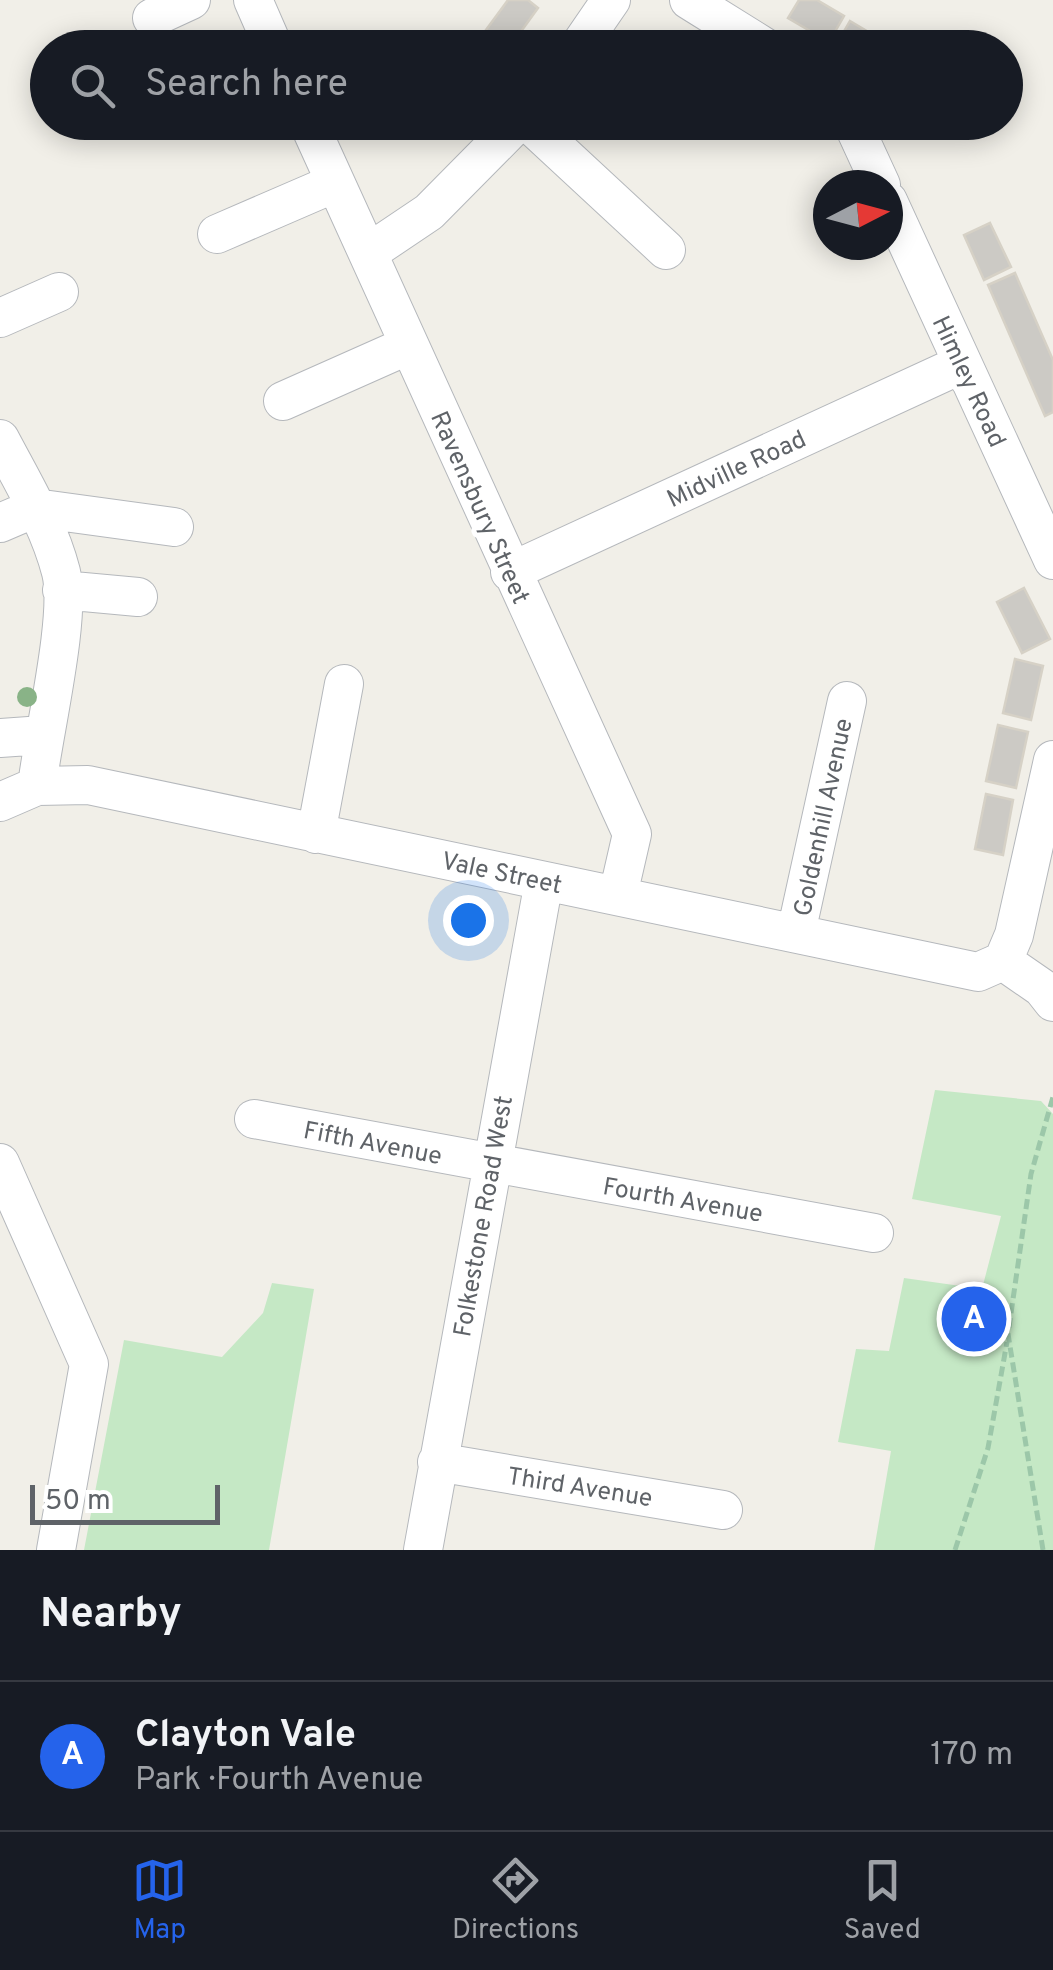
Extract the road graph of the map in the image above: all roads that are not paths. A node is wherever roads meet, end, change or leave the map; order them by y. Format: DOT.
graph roads {
  1 [pos="191,0"];
  2 [pos="252,0"];
  3 [pos="610,0"];
  4 [pos="689,0"];
  5 [pos="152,18"];
  6 [pos="266,30"];
  7 [pos="590,30"];
  8 [pos="737,30"];
  9 [pos="316,140"];
  10 [pos="500,140"];
  11 [pos="547,140"];
  12 [pos="860,140"];
  13 [pos="874,170"];
  14 [pos="335,183"];
  15 [pos="217,234"];
  16 [pos="903,234"];
  17 [pos="666,250"];
  18 [pos="368,253"];
  19 [pos="59,292"];
  20 [pos="0,318"];
  21 [pos="409,346"];
  22 [pos="962,364"];
  23 [pos="284,401"];
  24 [pos="0,439"];
  25 [pos="35,508"];
  26 [pos="0,523"];
  27 [pos="174,527"];
  28 [pos="1053,560"];
  29 [pos="510,572"];
  30 [pos="62,590"];
  31 [pos="138,597"];
  32 [pos="344,684"];
  33 [pos="847,701"];
  34 [pos="44,735"];
  35 [pos="0,738"];
  36 [pos="1053,760"];
  37 [pos="37,786"];
  38 [pos="0,802"];
  39 [pos="316,834"];
  40 [pos="544,881"];
  41 [pos="618,895"];
  42 [pos="796,934"];
  43 [pos="1004,961"];
  44 [pos="1053,1002"];
  45 [pos="254,1119"];
  46 [pos="0,1163"];
  47 [pos="492,1165"];
  48 [pos="874,1233"];
  49 [pos="437,1462"];
  50 [pos="723,1510"];
  51 [pos="56,1550"];
  52 [pos="423,1550"];
  1 -- 5 [label="street"];
  2 -- 6 [label="street"];
  3 -- 7 [label="street"];
  4 -- 8 [label="street"];
  9 -- 14 [label="street, Ravensbury Street"];
  10 -- 18 [label="street"];
  11 -- 17 [label="street"];
  12 -- 13 [label="street"];
  14 -- 15 [label="street"];
  14 -- 18 [label="street, Ravensbury Street"];
  16 -- 22 [label="street, Himley Road"];
  18 -- 21 [label="street, Ravensbury Street"];
  19 -- 20 [label="street"];
  21 -- 23 [label="street"];
  21 -- 29 [label="street, Ravensbury Street"];
  22 -- 28 [label="street, Himley Road"];
  22 -- 29 [label="street, Midville Road"];
  24 -- 25 [label="street"];
  25 -- 26 [label="street"];
  25 -- 27 [label="street"];
  25 -- 30 [label="street"];
  29 -- 41 [label="street, Ravensbury Street"];
  30 -- 31 [label="street"];
  30 -- 34 [label="street"];
  32 -- 39 [label="street"];
  33 -- 42 [label="street, Goldenhill Avenue"];
  34 -- 35 [label="street"];
  34 -- 37 [label="street"];
  36 -- 43 [label="street"];
  37 -- 38 [label="street, Vale Street"];
  37 -- 39 [label="street, Vale Street"];
  39 -- 40 [label="street, Vale Street"];
  40 -- 41 [label="street, Vale Street"];
  40 -- 47 [label="street, Folkestone Road West"];
  41 -- 42 [label="street, Vale Street"];
  42 -- 43 [label="street, Vale Street"];
  43 -- 44 [label="street"];
  45 -- 47 [label="street, Fifth Avenue"];
  46 -- 51 [label="street"];
  47 -- 48 [label="street, Fourth Avenue"];
  47 -- 49 [label="street, Folkestone Road West"];
  49 -- 50 [label="street, Third Avenue"];
  49 -- 52 [label="street, Folkestone Road West"];
}
